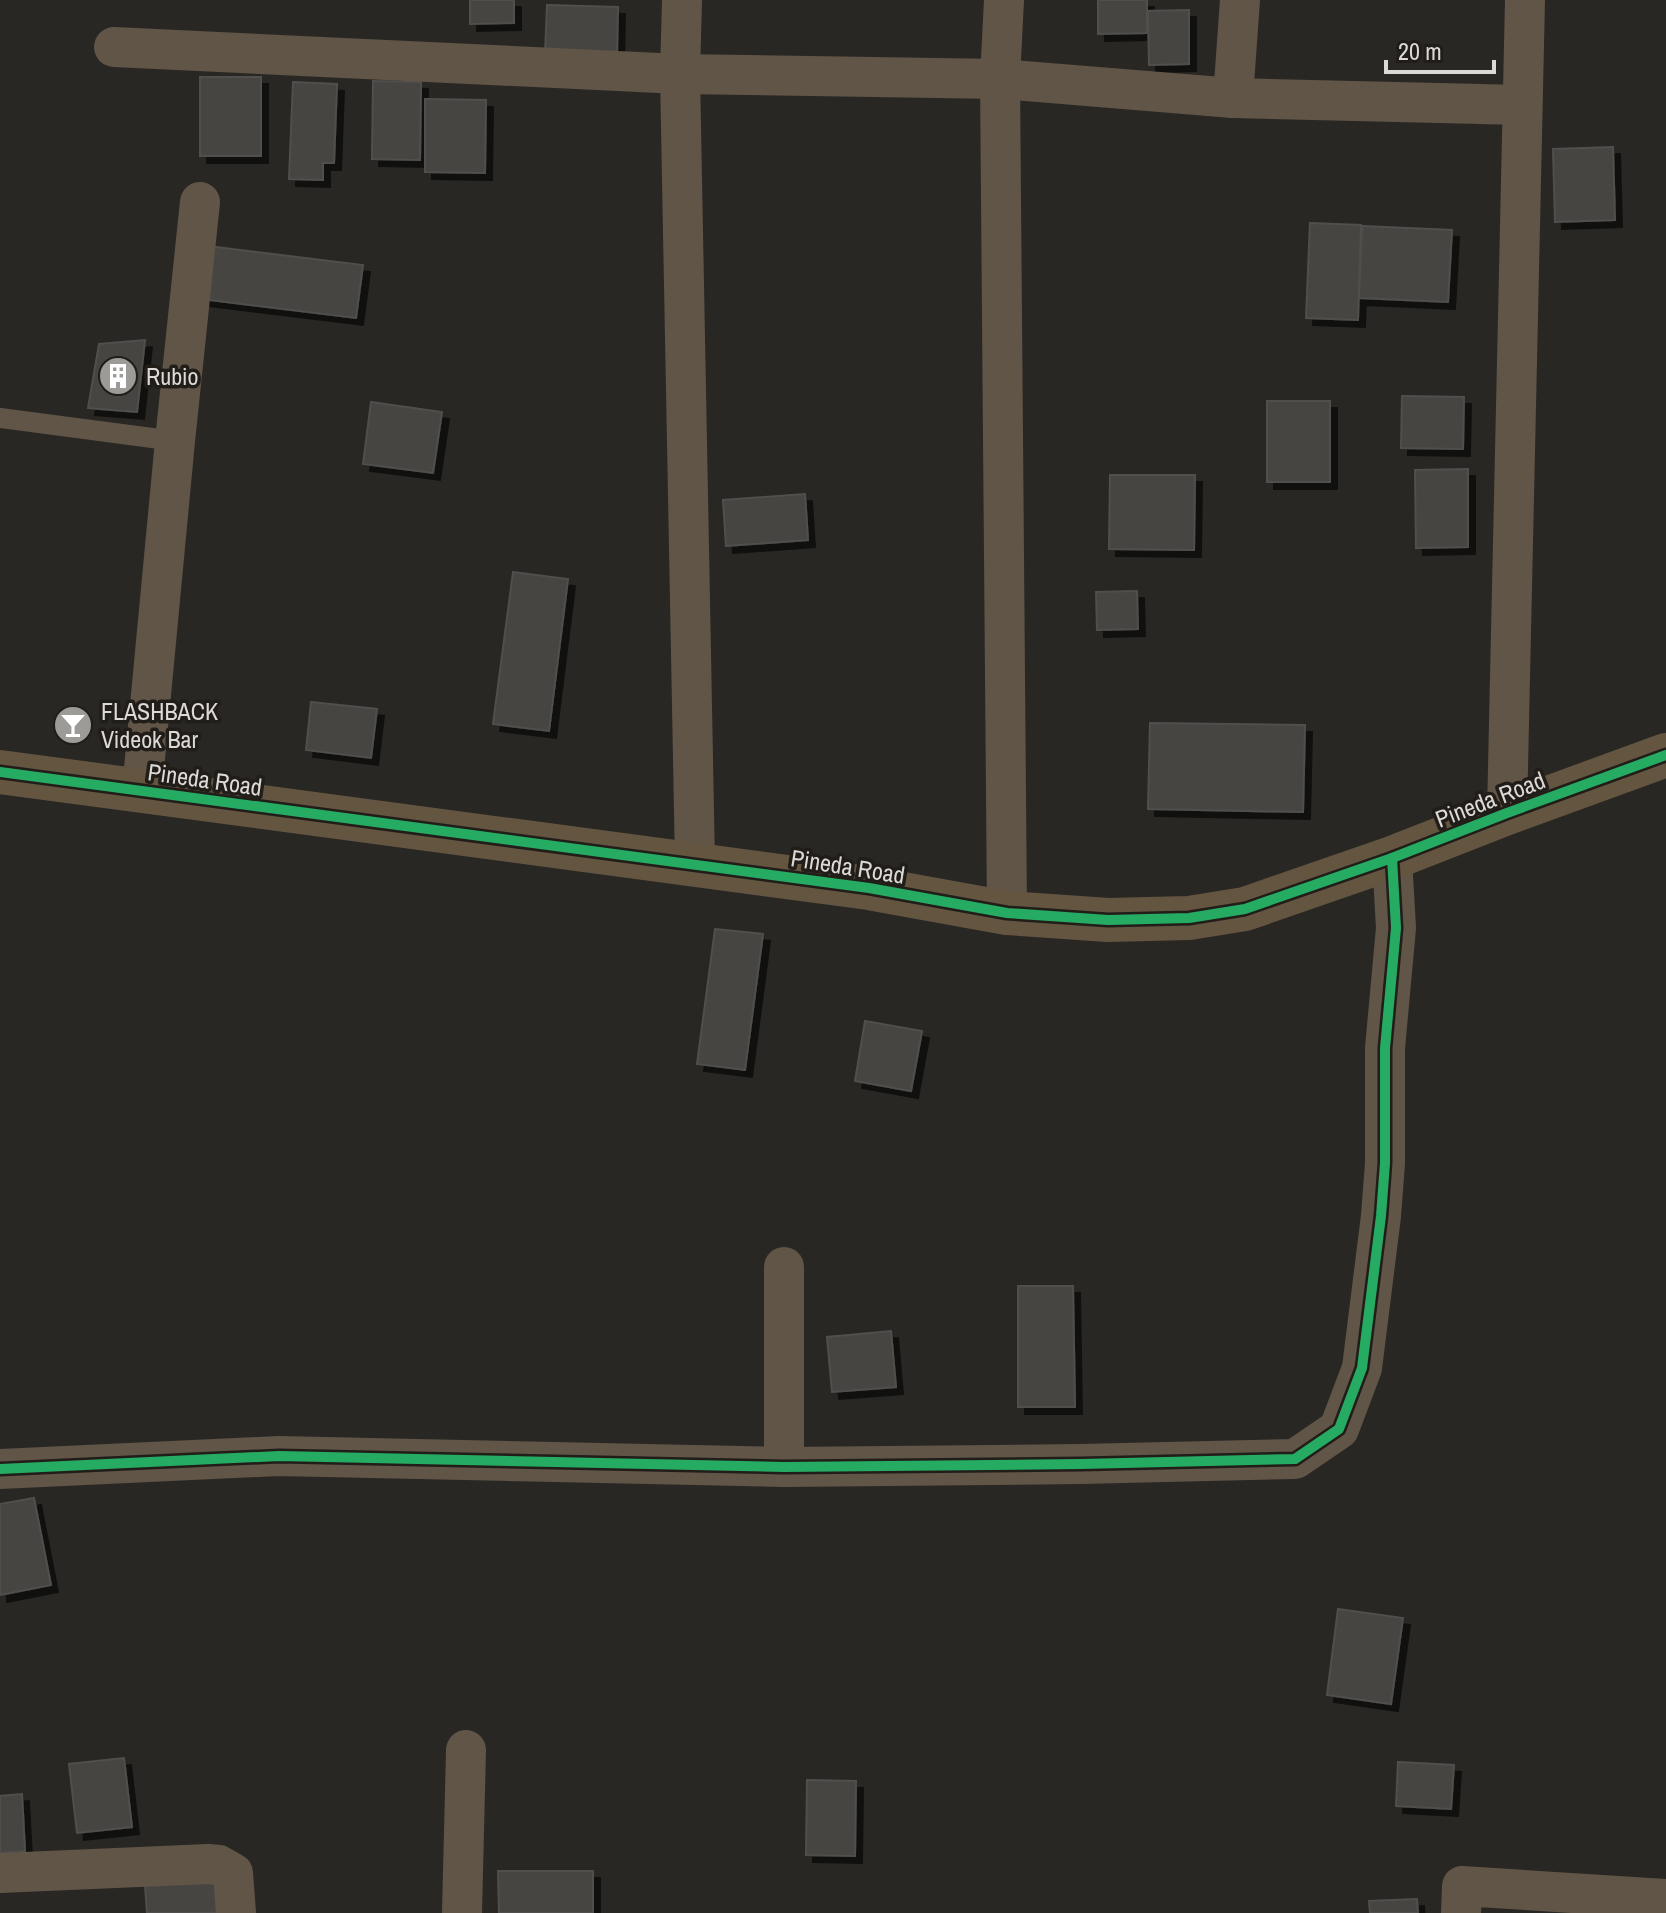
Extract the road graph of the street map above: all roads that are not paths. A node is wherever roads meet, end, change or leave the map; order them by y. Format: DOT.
graph roads {
  1 [pos="682,0"];
  2 [pos="1004,0"];
  3 [pos="1240,0"];
  4 [pos="1525,0"];
  5 [pos="114,47"];
  6 [pos="680,74"];
  7 [pos="1000,79"];
  8 [pos="1233,98"];
  9 [pos="1522,105"];
  10 [pos="200,202"];
  11 [pos="0,418"];
  12 [pos="175,441"];
  13 [pos="1666,755"];
  14 [pos="0,772"];
  15 [pos="142,790"];
  16 [pos="1507,813"];
  17 [pos="1392,858"];
  18 [pos="695,864"];
  19 [pos="1007,913"];
  20 [pos="784,1267"];
  21 [pos="784,1467"];
  22 [pos="0,1469"];
  23 [pos="466,1750"];
  24 [pos="0,1873"];
  25 [pos="1666,1899"];
  26 [pos="236,1913"];
  27 [pos="462,1913"];
  28 [pos="1461,1913"];
  1 -- 6 [label="street"];
  2 -- 7 [label="street"];
  3 -- 8 [label="street"];
  4 -- 9 [label="street"];
  5 -- 6 [label="street"];
  6 -- 7 [label="street"];
  6 -- 18 [label="street"];
  7 -- 8 [label="street"];
  7 -- 19 [label="street"];
  8 -- 9 [label="street"];
  9 -- 16 [label="street"];
  10 -- 12 [label="street"];
  11 -- 12 [label="lane"];
  12 -- 15 [label="street"];
  13 -- 16 [label="street, Pineda Road"];
  14 -- 15 [label="street, Pineda Road"];
  15 -- 18 [label="street, Pineda Road"];
  16 -- 17 [label="street, Pineda Road"];
  17 -- 19 [label="street, Pineda Road"];
  17 -- 21 [label="street"];
  18 -- 19 [label="street, Pineda Road"];
  20 -- 21 [label="street"];
  21 -- 22 [label="street"];
  23 -- 27 [label="street"];
  24 -- 26 [label="street"];
  25 -- 28 [label="street"];
}
